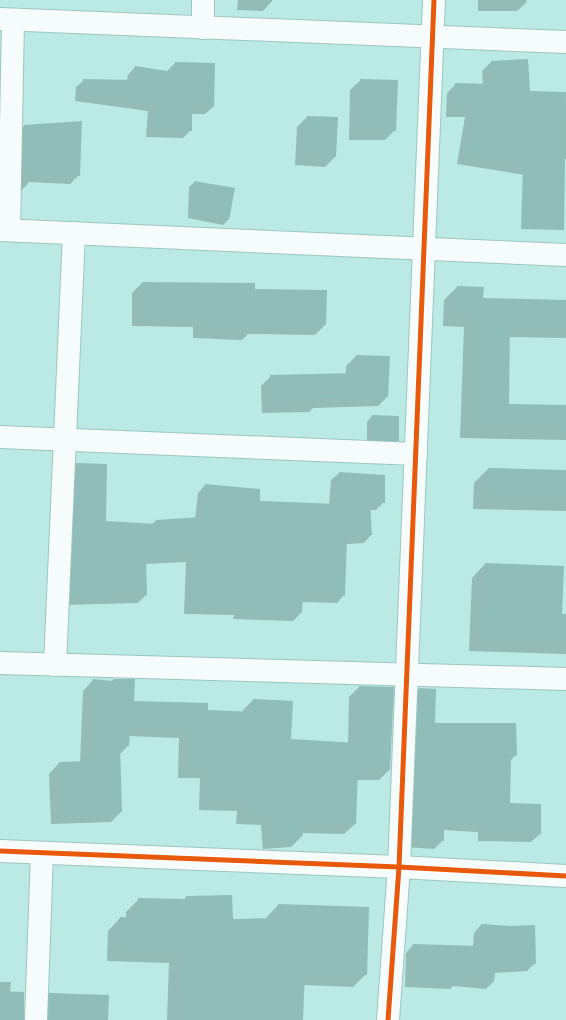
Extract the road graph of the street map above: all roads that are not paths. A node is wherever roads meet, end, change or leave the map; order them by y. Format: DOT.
graph roads {
  1 [pos="203,0"];
  2 [pos="434,0"];
  3 [pos="6,20"];
  4 [pos="203,28"];
  5 [pos="433,37"];
  6 [pos="566,42"];
  7 [pos="4,230"];
  8 [pos="74,233"];
  9 [pos="424,248"];
  10 [pos="566,255"];
  11 [pos="0,437"];
  12 [pos="65,440"];
  13 [pos="416,454"];
  14 [pos="0,663"];
  15 [pos="55,665"];
  16 [pos="407,674"];
  17 [pos="566,679"];
  18 [pos="0,851"];
  19 [pos="42,853"];
  20 [pos="399,867"];
  21 [pos="566,876"];
  22 [pos="36,1020"];
  23 [pos="388,1020"];
  1 -- 4 [label="street"];
  2 -- 5 [label="street"];
  3 -- 4 [label="street"];
  3 -- 7 [label="street"];
  4 -- 5 [label="street"];
  5 -- 6 [label="street"];
  5 -- 9 [label="street"];
  7 -- 8 [label="street"];
  8 -- 9 [label="street"];
  8 -- 12 [label="street"];
  9 -- 10 [label="street"];
  9 -- 13 [label="street"];
  11 -- 12 [label="street"];
  12 -- 13 [label="street"];
  12 -- 15 [label="street"];
  13 -- 16 [label="street"];
  14 -- 15 [label="street"];
  15 -- 16 [label="street"];
  16 -- 17 [label="street"];
  16 -- 20 [label="street"];
  18 -- 19 [label="street"];
  19 -- 20 [label="street"];
  19 -- 22 [label="street"];
  20 -- 21 [label="street"];
  20 -- 23 [label="street"];
}
